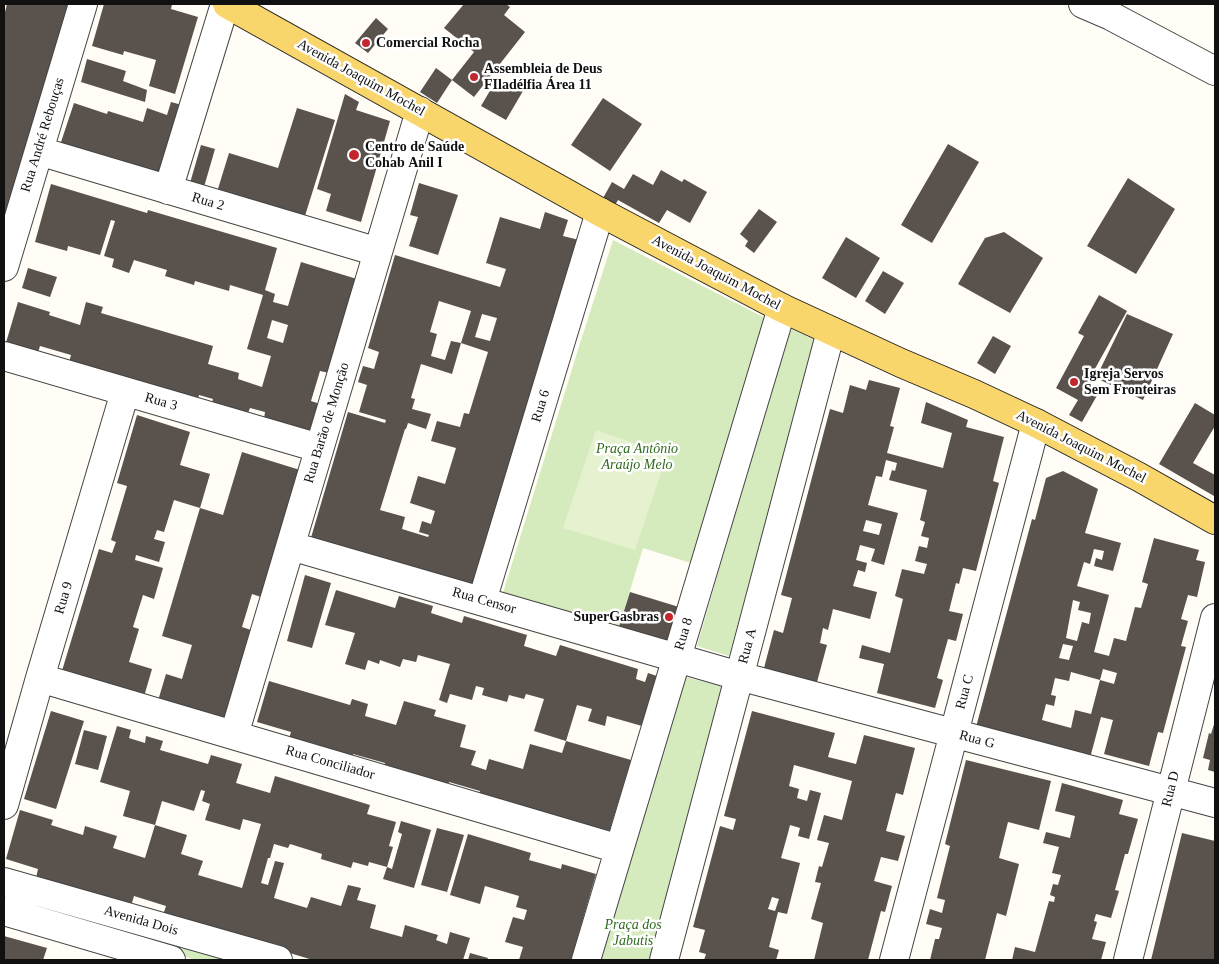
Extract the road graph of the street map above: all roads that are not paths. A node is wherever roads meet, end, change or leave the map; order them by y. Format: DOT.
graph roads {
  1 [pos="83,4"];
  2 [pos="226,4"];
  3 [pos="1083,4"];
  4 [pos="1215,71"];
  5 [pos="420,111"];
  6 [pos="39,151"];
  7 [pos="168,190"];
  8 [pos="600,212"];
  9 [pos="378,252"];
  10 [pos="4,267"];
  11 [pos="782,308"];
  12 [pos="831,331"];
  13 [pos="4,356"];
  14 [pos="125,392"];
  15 [pos="1036,423"];
  16 [pos="319,448"];
  17 [pos="1215,520"];
  18 [pos="291,546"];
  19 [pos="482,601"];
  20 [pos="1215,618"];
  21 [pos="677,657"];
  22 [pos="739,676"];
  23 [pos="40,678"];
  24 [pos="954,734"];
  25 [pos="234,735"];
  26 [pos="1171,792"];
  27 [pos="1215,803"];
  28 [pos="4,805"];
  29 [pos="619,849"];
  30 [pos="4,882"];
  31 [pos="4,912"];
  32 [pos="172,960"];
  33 [pos="278,960"];
  34 [pos="586,960"];
  35 [pos="664,960"];
  36 [pos="894,960"];
  37 [pos="1128,960"];
  1 -- 6 [label="street, Rua André Rebouças"];
  2 -- 5 [label="main road, Avenida Joaquim Mochel"];
  2 -- 7 [label="street"];
  3 -- 4 [label="street"];
  5 -- 8 [label="main road, Avenida Joaquim Mochel"];
  5 -- 9 [label="street, Rua Barão de Monção"];
  6 -- 7 [label="street, Rua 2"];
  6 -- 10 [label="street, Rua André Rebouças"];
  7 -- 9 [label="street, Rua 2"];
  8 -- 11 [label="main road, Avenida Joaquim Mochel"];
  8 -- 19 [label="street, Rua 6"];
  9 -- 16 [label="street, Rua Barão de Monção"];
  11 -- 12 [label="main road, Avenida Joaquim Mochel"];
  11 -- 21 [label="street, Rua 8"];
  12 -- 15 [label="main road, Avenida Joaquim Mochel"];
  12 -- 22 [label="street, Rua A"];
  13 -- 14 [label="street, Rua 3"];
  14 -- 16 [label="street, Rua 3"];
  14 -- 23 [label="street, Rua 9"];
  15 -- 17 [label="main road, Avenida Joaquim Mochel"];
  15 -- 24 [label="street, Rua C"];
  16 -- 18 [label="street, Rua Barão de Monção"];
  18 -- 19 [label="street, Rua Censor"];
  18 -- 25 [label="street, Rua Barão de Monção"];
  19 -- 21 [label="street, Rua Censor"];
  20 -- 26 [label="street, Rua D"];
  21 -- 22 [label="street, Rua Censor"];
  21 -- 29 [label="street, Rua 8"];
  22 -- 24 [label="street, Rua G"];
  22 -- 35 [label="street, Rua A"];
  23 -- 25 [label="street, Rua Conciliador"];
  23 -- 28 [label="street, Rua 9"];
  24 -- 26 [label="street, Rua G"];
  24 -- 36 [label="street, Rua C"];
  25 -- 29 [label="street, Rua Conciliador"];
  26 -- 27 [label="street, Rua G"];
  26 -- 37 [label="street, Rua D"];
  29 -- 34 [label="street, Rua 8"];
  30 -- 33 [label="street, Avenida Dois"];
  31 -- 32 [label="street"];
}
